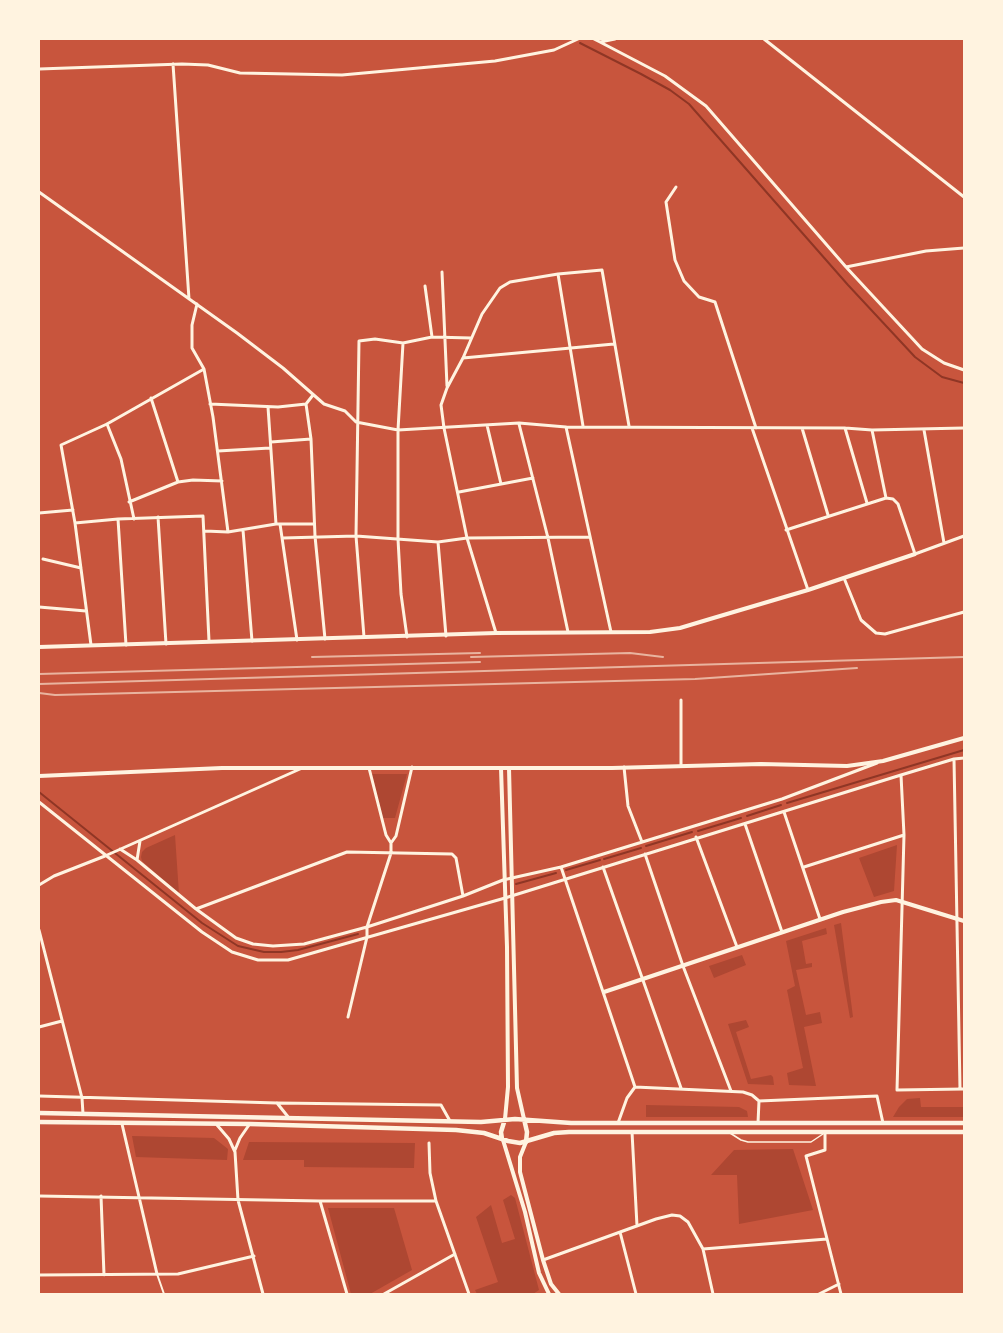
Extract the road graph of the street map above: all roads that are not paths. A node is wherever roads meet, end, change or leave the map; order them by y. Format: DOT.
graph roads {
  1 [pos="578,39"];
  2 [pos="594,39"];
  3 [pos="615,39"];
  4 [pos="764,39"];
  5 [pos="600,42"];
  6 [pos="173,64"];
  7 [pos="39,69"];
  8 [pos="676,187"];
  9 [pos="39,192"];
  10 [pos="964,196"];
  11 [pos="964,248"];
  12 [pos="846,267"];
  13 [pos="442,272"];
  14 [pos="558,274"];
  15 [pos="425,286"];
  16 [pos="189,299"];
  17 [pos="197,304"];
  18 [pos="432,336"];
  19 [pos="445,337"];
  20 [pos="471,338"];
  21 [pos="403,343"];
  22 [pos="614,344"];
  23 [pos="570,349"];
  24 [pos="463,358"];
  25 [pos="204,369"];
  26 [pos="964,370"];
  27 [pos="447,388"];
  28 [pos="313,395"];
  29 [pos="151,398"];
  30 [pos="210,404"];
  31 [pos="306,404"];
  32 [pos="268,407"];
  33 [pos="356,422"];
  34 [pos="519,423"];
  35 [pos="107,424"];
  36 [pos="487,425"];
  37 [pos="629,426"];
  38 [pos="566,427"];
  39 [pos="583,427"];
  40 [pos="444,428"];
  41 [pos="754,428"];
  42 [pos="802,428"];
  43 [pos="845,428"];
  44 [pos="924,429"];
  45 [pos="964,429"];
  46 [pos="398,430"];
  47 [pos="872,430"];
  48 [pos="311,439"];
  49 [pos="271,442"];
  50 [pos="270,448"];
  51 [pos="217,451"];
  52 [pos="533,478"];
  53 [pos="222,481"];
  54 [pos="178,482"];
  55 [pos="501,484"];
  56 [pos="459,492"];
  57 [pos="886,498"];
  58 [pos="129,502"];
  59 [pos="867,503"];
  60 [pos="73,510"];
  61 [pos="39,513"];
  62 [pos="828,515"];
  63 [pos="158,517"];
  64 [pos="118,519"];
  65 [pos="134,519"];
  66 [pos="75,523"];
  67 [pos="278,524"];
  68 [pos="314,524"];
  69 [pos="243,530"];
  70 [pos="786,530"];
  71 [pos="205,531"];
  72 [pos="228,532"];
  73 [pos="315,536"];
  74 [pos="356,536"];
  75 [pos="964,536"];
  76 [pos="589,537"];
  77 [pos="283,538"];
  78 [pos="467,538"];
  79 [pos="548,538"];
  80 [pos="398,539"];
  81 [pos="438,542"];
  82 [pos="944,543"];
  83 [pos="915,554"];
  84 [pos="43,559"];
  85 [pos="81,568"];
  86 [pos="844,578"];
  87 [pos="808,590"];
  88 [pos="39,607"];
  89 [pos="86,611"];
  90 [pos="964,612"];
  91 [pos="568,632"];
  92 [pos="611,632"];
  93 [pos="496,633"];
  94 [pos="407,636"];
  95 [pos="446,636"];
  96 [pos="364,638"];
  97 [pos="325,639"];
  98 [pos="297,640"];
  99 [pos="252,641"];
  100 [pos="209,643"];
  101 [pos="166,644"];
  102 [pos="126,645"];
  103 [pos="91,646"];
  104 [pos="39,647"];
  105 [pos="681,700"];
  106 [pos="964,738"];
  107 [pos="964,758"];
  108 [pos="954,759"];
  109 [pos="883,761"];
  110 [pos="681,766"];
  111 [pos="412,767"];
  112 [pos="624,767"];
  113 [pos="369,768"];
  114 [pos="501,768"];
  115 [pos="509,768"];
  116 [pos="300,769"];
  117 [pos="901,775"];
  118 [pos="39,776"];
  119 [pos="39,802"];
  120 [pos="784,812"];
  121 [pos="745,824"];
  122 [pos="904,835"];
  123 [pos="696,837"];
  124 [pos="140,840"];
  125 [pos="642,842"];
  126 [pos="391,843"];
  127 [pos="120,849"];
  128 [pos="391,853"];
  129 [pos="645,854"];
  130 [pos="105,856"];
  131 [pos="137,860"];
  132 [pos="603,866"];
  133 [pos="561,867"];
  134 [pos="804,867"];
  135 [pos="512,878"];
  136 [pos="564,879"];
  137 [pos="503,880"];
  138 [pos="39,885"];
  139 [pos="513,895"];
  140 [pos="463,896"];
  141 [pos="505,898"];
  142 [pos="901,901"];
  143 [pos="196,909"];
  144 [pos="956,918"];
  145 [pos="820,919"];
  146 [pos="964,921"];
  147 [pos="367,927"];
  148 [pos="39,930"];
  149 [pos="782,932"];
  150 [pos="367,937"];
  151 [pos="737,947"];
  152 [pos="683,966"];
  153 [pos="642,979"];
  154 [pos="604,992"];
  155 [pos="348,1017"];
  156 [pos="62,1021"];
  157 [pos="39,1027"];
  158 [pos="635,1087"];
  159 [pos="681,1088"];
  160 [pos="962,1089"];
  161 [pos="731,1091"];
  162 [pos="39,1096"];
  163 [pos="82,1098"];
  164 [pos="759,1101"];
  165 [pos="277,1103"];
  166 [pos="39,1113"];
  167 [pos="83,1114"];
  168 [pos="289,1118"];
  169 [pos="505,1119"];
  170 [pos="524,1119"];
  171 [pos="450,1121"];
  172 [pos="39,1122"];
  173 [pos="618,1123"];
  174 [pos="758,1123"];
  175 [pos="883,1123"];
  176 [pos="964,1123"];
  177 [pos="122,1124"];
  178 [pos="217,1124"];
  179 [pos="250,1125"];
  180 [pos="632,1132"];
  181 [pos="825,1132"];
  182 [pos="964,1132"];
  183 [pos="729,1133"];
  184 [pos="502,1139"];
  185 [pos="526,1142"];
  186 [pos="429,1143"];
  187 [pos="235,1152"];
  188 [pos="39,1196"];
  189 [pos="101,1196"];
  190 [pos="138,1196"];
  191 [pos="238,1200"];
  192 [pos="320,1201"];
  193 [pos="436,1201"];
  194 [pos="637,1226"];
  195 [pos="620,1232"];
  196 [pos="827,1239"];
  197 [pos="703,1249"];
  198 [pos="454,1254"];
  199 [pos="254,1256"];
  200 [pos="543,1260"];
  201 [pos="158,1274"];
  202 [pos="39,1275"];
  203 [pos="104,1275"];
  204 [pos="839,1284"];
  205 [pos="164,1294"];
  206 [pos="263,1294"];
  207 [pos="347,1294"];
  208 [pos="384,1294"];
  209 [pos="469,1294"];
  210 [pos="548,1294"];
  211 [pos="559,1294"];
  212 [pos="636,1294"];
  213 [pos="713,1294"];
  214 [pos="819,1294"];
  215 [pos="841,1294"];
  1 -- 6 [label="street"];
  2 -- 5 [label="street"];
  3 -- 5 [label="street"];
  4 -- 10 [label="street"];
  5 -- 12 [label="street"];
  6 -- 7 [label="street"];
  6 -- 16 [label="street"];
  8 -- 41 [label="street"];
  9 -- 16 [label="street"];
  11 -- 12 [label="street"];
  12 -- 26 [label="street"];
  13 -- 19 [label="street"];
  14 -- 20 [label="street"];
  14 -- 22 [label="street"];
  14 -- 23 [label="street"];
  15 -- 18 [label="street"];
  16 -- 17 [label="street"];
  17 -- 25 [label="street"];
  17 -- 28 [label="street"];
  18 -- 19 [label="street"];
  18 -- 21 [label="street"];
  19 -- 20 [label="street"];
  19 -- 27 [label="street"];
  20 -- 24 [label="street"];
  21 -- 33 [label="street"];
  21 -- 46 [label="street"];
  22 -- 23 [label="street"];
  22 -- 37 [label="street"];
  23 -- 24 [label="street"];
  23 -- 39 [label="street"];
  24 -- 27 [label="street"];
  25 -- 29 [label="street"];
  25 -- 30 [label="street"];
  27 -- 40 [label="street"];
  28 -- 31 [label="street"];
  28 -- 33 [label="street"];
  29 -- 35 [label="street"];
  29 -- 54 [label="street"];
  30 -- 32 [label="street"];
  30 -- 51 [label="street"];
  31 -- 32 [label="street"];
  31 -- 48 [label="street"];
  32 -- 49 [label="street"];
  33 -- 46 [label="street"];
  33 -- 74 [label="street"];
  34 -- 36 [label="street"];
  34 -- 38 [label="street"];
  34 -- 52 [label="street"];
  35 -- 58 [label="street"];
  35 -- 60 [label="street"];
  36 -- 40 [label="street"];
  36 -- 55 [label="street"];
  37 -- 39 [label="street"];
  37 -- 41 [label="street"];
  38 -- 39 [label="street"];
  38 -- 76 [label="street"];
  40 -- 46 [label="street"];
  40 -- 56 [label="street"];
  41 -- 42 [label="street"];
  41 -- 70 [label="street"];
  42 -- 43 [label="street"];
  42 -- 62 [label="street"];
  43 -- 47 [label="street"];
  43 -- 59 [label="street"];
  44 -- 45 [label="street"];
  44 -- 47 [label="street"];
  44 -- 82 [label="street"];
  46 -- 80 [label="street"];
  47 -- 57 [label="street"];
  48 -- 49 [label="street"];
  48 -- 68 [label="street"];
  49 -- 50 [label="street"];
  50 -- 51 [label="street"];
  50 -- 67 [label="street"];
  51 -- 53 [label="street"];
  52 -- 55 [label="street"];
  52 -- 79 [label="street"];
  53 -- 54 [label="street"];
  53 -- 72 [label="street"];
  54 -- 58 [label="street"];
  55 -- 56 [label="street"];
  56 -- 78 [label="street"];
  57 -- 59 [label="street"];
  57 -- 83 [label="street"];
  58 -- 65 [label="street"];
  59 -- 62 [label="street"];
  60 -- 61 [label="street"];
  60 -- 66 [label="street"];
  62 -- 70 [label="street"];
  63 -- 65 [label="street"];
  63 -- 71 [label="street"];
  63 -- 101 [label="street"];
  64 -- 65 [label="street"];
  64 -- 66 [label="street"];
  64 -- 102 [label="street"];
  66 -- 85 [label="street"];
  67 -- 68 [label="street"];
  67 -- 69 [label="street"];
  67 -- 77 [label="street"];
  68 -- 73 [label="street"];
  69 -- 72 [label="street"];
  69 -- 99 [label="street"];
  70 -- 87 [label="street"];
  71 -- 72 [label="street"];
  71 -- 100 [label="street"];
  73 -- 74 [label="street"];
  73 -- 77 [label="street"];
  73 -- 97 [label="street"];
  74 -- 80 [label="street"];
  74 -- 96 [label="street"];
  75 -- 82 [label="street"];
  76 -- 79 [label="street"];
  76 -- 92 [label="street"];
  77 -- 98 [label="street"];
  78 -- 79 [label="street"];
  78 -- 81 [label="street"];
  78 -- 93 [label="street"];
  79 -- 91 [label="street"];
  80 -- 81 [label="street"];
  80 -- 94 [label="street"];
  81 -- 95 [label="street"];
  82 -- 83 [label="street"];
  83 -- 86 [label="main road"];
  84 -- 85 [label="street"];
  85 -- 89 [label="street"];
  86 -- 87 [label="main road"];
  86 -- 90 [label="street"];
  87 -- 92 [label="main road"];
  88 -- 89 [label="street"];
  89 -- 103 [label="street"];
  91 -- 92 [label="main road"];
  91 -- 93 [label="main road"];
  93 -- 95 [label="main road"];
  94 -- 95 [label="main road"];
  94 -- 96 [label="main road"];
  96 -- 97 [label="main road"];
  97 -- 98 [label="main road"];
  98 -- 99 [label="main road"];
  99 -- 100 [label="main road"];
  100 -- 101 [label="main road"];
  101 -- 102 [label="main road"];
  102 -- 103 [label="main road"];
  103 -- 104 [label="main road"];
  105 -- 110 [label="street"];
  106 -- 109 [label="main road"];
  107 -- 108 [label="street"];
  108 -- 117 [label="street"];
  108 -- 144 [label="street"];
  109 -- 110 [label="main road"];
  109 -- 125 [label="street"];
  110 -- 112 [label="main road"];
  111 -- 113 [label="main road"];
  111 -- 114 [label="main road"];
  111 -- 126 [label="street"];
  112 -- 115 [label="main road"];
  112 -- 125 [label="street"];
  113 -- 116 [label="main road"];
  113 -- 126 [label="street"];
  114 -- 115 [label="main road"];
  114 -- 137 [label="main road"];
  115 -- 135 [label="main road"];
  116 -- 118 [label="main road"];
  116 -- 124 [label="street"];
  117 -- 120 [label="street"];
  117 -- 122 [label="street"];
  119 -- 130 [label="street"];
  120 -- 121 [label="street"];
  120 -- 134 [label="street"];
  121 -- 123 [label="street"];
  121 -- 149 [label="street"];
  122 -- 134 [label="street"];
  122 -- 142 [label="street"];
  123 -- 129 [label="street"];
  123 -- 151 [label="street"];
  124 -- 127 [label="street"];
  124 -- 131 [label="street"];
  125 -- 133 [label="street"];
  126 -- 128 [label="street"];
  127 -- 130 [label="street"];
  127 -- 131 [label="street"];
  128 -- 140 [label="street"];
  128 -- 143 [label="street"];
  128 -- 147 [label="street"];
  129 -- 132 [label="street"];
  129 -- 152 [label="street"];
  130 -- 138 [label="street"];
  130 -- 150 [label="street"];
  131 -- 143 [label="street"];
  132 -- 136 [label="street"];
  132 -- 153 [label="street"];
  133 -- 135 [label="street"];
  133 -- 136 [label="street"];
  134 -- 145 [label="street"];
  135 -- 137 [label="street"];
  135 -- 139 [label="main road"];
  136 -- 139 [label="street"];
  136 -- 154 [label="street"];
  137 -- 140 [label="street"];
  137 -- 141 [label="main road"];
  139 -- 141 [label="street"];
  139 -- 170 [label="main road"];
  140 -- 147 [label="street"];
  141 -- 150 [label="street"];
  141 -- 169 [label="main road"];
  142 -- 144 [label="main road"];
  142 -- 145 [label="main road"];
  142 -- 160 [label="street"];
  143 -- 147 [label="street"];
  144 -- 146 [label="main road"];
  144 -- 160 [label="street"];
  145 -- 149 [label="main road"];
  147 -- 150 [label="street"];
  148 -- 156 [label="street"];
  149 -- 151 [label="main road"];
  150 -- 155 [label="street"];
  151 -- 152 [label="main road"];
  152 -- 153 [label="main road"];
  152 -- 161 [label="street"];
  153 -- 154 [label="main road"];
  153 -- 159 [label="street"];
  154 -- 158 [label="street"];
  156 -- 157 [label="street"];
  156 -- 163 [label="street"];
  158 -- 159 [label="street"];
  158 -- 173 [label="street"];
  159 -- 161 [label="street"];
  161 -- 164 [label="street"];
  162 -- 163 [label="street"];
  163 -- 165 [label="street"];
  163 -- 167 [label="street"];
  164 -- 174 [label="street"];
  164 -- 175 [label="street"];
  165 -- 168 [label="street"];
  165 -- 171 [label="street"];
  166 -- 167 [label="main road"];
  167 -- 168 [label="main road"];
  168 -- 171 [label="main road"];
  169 -- 170 [label="main road"];
  169 -- 171 [label="main road"];
  169 -- 184 [label="main road"];
  170 -- 173 [label="main road"];
  170 -- 185 [label="main road"];
  172 -- 177 [label="main road"];
  173 -- 174 [label="main road"];
  174 -- 175 [label="main road"];
  175 -- 176 [label="main road"];
  177 -- 178 [label="main road"];
  177 -- 190 [label="street"];
  178 -- 179 [label="main road"];
  178 -- 187 [label="street"];
  179 -- 184 [label="main road"];
  179 -- 187 [label="street"];
  180 -- 183 [label="main road"];
  180 -- 185 [label="main road"];
  180 -- 194 [label="street"];
  181 -- 182 [label="main road"];
  181 -- 183 [label="main road"];
  181 -- 183 [label="lane"];
  181 -- 196 [label="street"];
  184 -- 185 [label="main road"];
  184 -- 210 [label="main road"];
  185 -- 200 [label="main road"];
  186 -- 193 [label="street"];
  187 -- 191 [label="street"];
  188 -- 189 [label="street"];
  189 -- 190 [label="street"];
  189 -- 203 [label="street"];
  190 -- 191 [label="street"];
  190 -- 201 [label="street"];
  191 -- 192 [label="street"];
  191 -- 199 [label="street"];
  192 -- 193 [label="street"];
  192 -- 207 [label="street"];
  193 -- 198 [label="street"];
  194 -- 195 [label="street"];
  194 -- 197 [label="street"];
  195 -- 200 [label="street"];
  195 -- 212 [label="street"];
  196 -- 197 [label="street"];
  196 -- 204 [label="street"];
  197 -- 213 [label="street"];
  198 -- 208 [label="street"];
  198 -- 209 [label="street"];
  199 -- 201 [label="street"];
  199 -- 206 [label="street"];
  200 -- 211 [label="main road"];
  201 -- 203 [label="street"];
  201 -- 205 [label="street"];
  202 -- 203 [label="street"];
  204 -- 214 [label="street"];
  204 -- 215 [label="street"];
}
